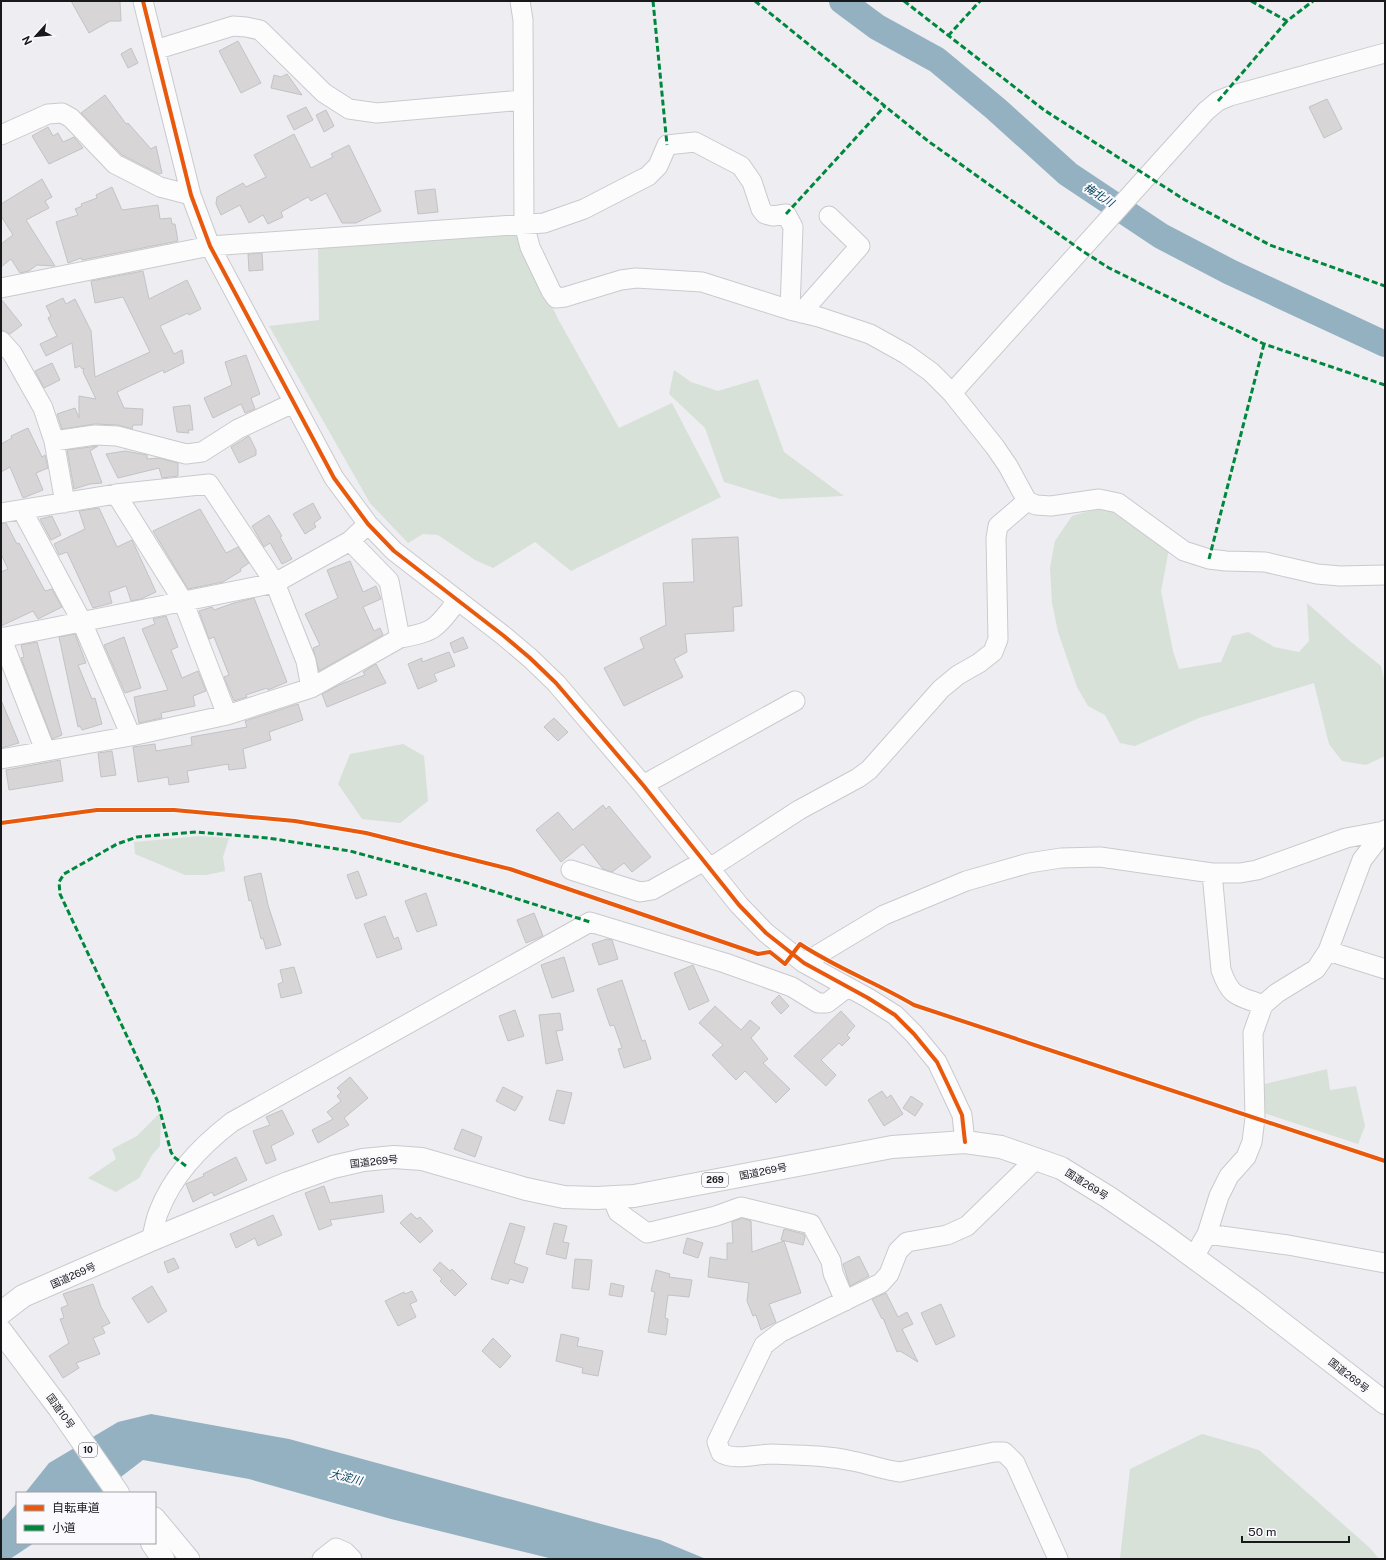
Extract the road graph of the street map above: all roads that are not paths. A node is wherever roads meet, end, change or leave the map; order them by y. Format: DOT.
graph roads {
  1 [pos="143,1"];
  2 [pos="520,1"];
  3 [pos="155,50"];
  4 [pos="1385,53"];
  5 [pos="523,100"];
  6 [pos="1,136"];
  7 [pos="191,195"];
  8 [pos="829,216"];
  9 [pos="524,224"];
  10 [pos="210,246"];
  11 [pos="1,288"];
  12 [pos="796,312"];
  13 [pos="1,341"];
  14 [pos="952,393"];
  15 [pos="293,403"];
  16 [pos="54,442"];
  17 [pos="116,494"];
  18 [pos="1027,501"];
  19 [pos="65,503"];
  20 [pos="22,510"];
  21 [pos="1,513"];
  22 [pos="368,524"];
  23 [pos="350,541"];
  24 [pos="1385,575"];
  25 [pos="275,583"];
  26 [pos="458,600"];
  27 [pos="183,601"];
  28 [pos="81,620"];
  29 [pos="1,638"];
  30 [pos="400,638"];
  31 [pos="311,688"];
  32 [pos="795,701"];
  33 [pos="228,716"];
  34 [pos="131,736"];
  35 [pos="45,750"];
  36 [pos="1,759"];
  37 [pos="643,785"];
  38 [pos="1385,831"];
  39 [pos="707,865"];
  40 [pos="571,870"];
  41 [pos="1212,873"];
  42 [pos="1328,952"];
  43 [pos="804,963"];
  44 [pos="1385,969"];
  45 [pos="848,987"];
  46 [pos="1263,1005"];
  47 [pos="965,1142"];
  48 [pos="1037,1158"];
  49 [pos="612,1197"];
  50 [pos="1207,1234"];
  51 [pos="152,1240"];
  52 [pos="1194,1257"];
  53 [pos="1385,1263"];
  54 [pos="845,1301"];
  55 [pos="1,1313"];
  56 [pos="1,1332"];
  57 [pos="1385,1403"];
  58 [pos="117,1492"];
  59 [pos="156,1519"];
  60 [pos="153,1544"];
  61 [pos="163,1559"];
  62 [pos="190,1559"];
  63 [pos="322,1559"];
  64 [pos="352,1559"];
  65 [pos="1058,1559"];
  1 -- 3 [label="street"];
  2 -- 5 [label="street"];
  3 -- 5 [label="street"];
  3 -- 7 [label="street"];
  4 -- 14 [label="street"];
  5 -- 9 [label="street"];
  6 -- 7 [label="street"];
  7 -- 10 [label="street"];
  8 -- 12 [label="street"];
  9 -- 10 [label="street"];
  9 -- 12 [label="street"];
  9 -- 12 [label="street"];
  10 -- 11 [label="street"];
  10 -- 15 [label="street"];
  12 -- 14 [label="street"];
  13 -- 16 [label="street"];
  14 -- 18 [label="street"];
  15 -- 16 [label="street"];
  15 -- 22 [label="street"];
  16 -- 19 [label="street"];
  17 -- 19 [label="street"];
  17 -- 25 [label="street"];
  17 -- 27 [label="street"];
  18 -- 24 [label="street"];
  18 -- 39 [label="street"];
  19 -- 20 [label="street"];
  20 -- 21 [label="street"];
  20 -- 28 [label="street"];
  22 -- 23 [label="street"];
  22 -- 26 [label="street"];
  23 -- 25 [label="street"];
  23 -- 30 [label="street"];
  25 -- 27 [label="street"];
  25 -- 31 [label="street"];
  26 -- 30 [label="street"];
  26 -- 37 [label="street"];
  27 -- 28 [label="street"];
  27 -- 33 [label="street"];
  28 -- 29 [label="street"];
  28 -- 34 [label="street"];
  29 -- 35 [label="street"];
  30 -- 31 [label="street"];
  31 -- 33 [label="street"];
  32 -- 37 [label="street"];
  33 -- 34 [label="street"];
  34 -- 35 [label="street"];
  35 -- 36 [label="street"];
  37 -- 39 [label="street"];
  38 -- 41 [label="street"];
  38 -- 42 [label="street"];
  39 -- 40 [label="street"];
  39 -- 43 [label="street"];
  41 -- 43 [label="street"];
  41 -- 46 [label="street"];
  42 -- 44 [label="street"];
  42 -- 46 [label="street"];
  43 -- 45 [label="street"];
  45 -- 47 [label="street"];
  45 -- 51 [label="street"];
  46 -- 50 [label="street"];
  47 -- 48 [label="highway, 国道269号 / 269"];
  47 -- 49 [label="highway, 国道269号 / 269"];
  48 -- 52 [label="highway, 国道269号 / 269"];
  48 -- 54 [label="street"];
  49 -- 51 [label="highway, 国道269号 / 269"];
  49 -- 54 [label="street"];
  50 -- 52 [label="street"];
  50 -- 53 [label="street"];
  51 -- 55 [label="highway, 国道269号 / 269"];
  52 -- 57 [label="highway, 国道269号 / 269"];
  54 -- 65 [label="street"];
  56 -- 58 [label="highway, 国道10号 / 10"];
  59 -- 62 [label="street"];
  60 -- 61 [label="highway"];
  63 -- 64 [label="street"];
}
